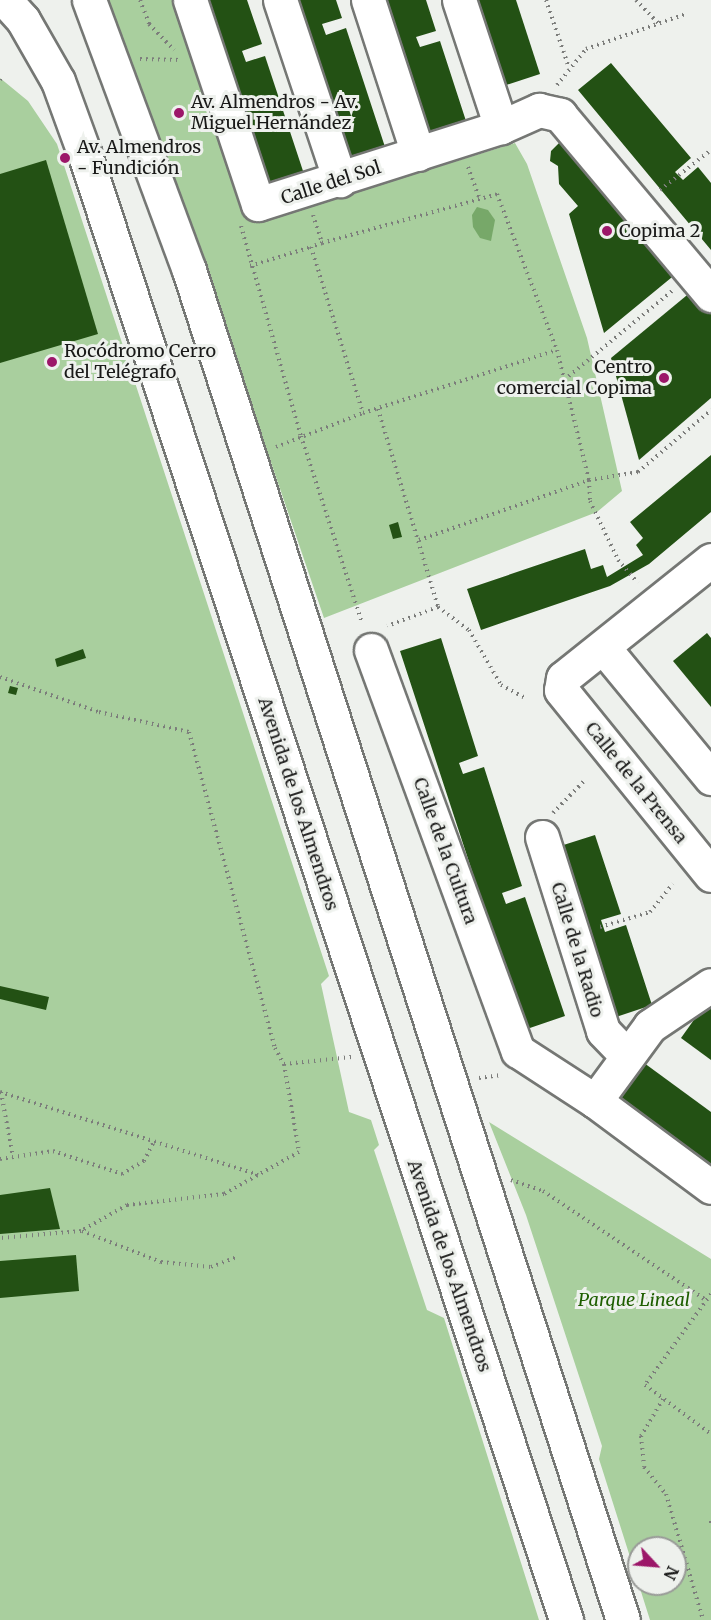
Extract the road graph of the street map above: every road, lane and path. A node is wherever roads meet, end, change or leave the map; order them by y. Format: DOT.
graph roads {
  1 [pos="5,0"];
  2 [pos="89,0"];
  3 [pos="190,0"];
  4 [pos="280,0"];
  5 [pos="368,0"];
  6 [pos="459,0"];
  7 [pos="546,0"];
  8 [pos="636,0"];
  9 [pos="686,14"];
  10 [pos="658,24"];
  11 [pos="127,58"];
  12 [pos="184,61"];
  13 [pos="569,68"];
  14 [pos="539,110"];
  15 [pos="501,127"];
  16 [pos="711,150"];
  17 [pos="418,154"];
  18 [pos="340,180"];
  19 [pos="304,192"];
  20 [pos="639,207"];
  21 [pos="322,243"];
  22 [pos="311,247"];
  23 [pos="249,267"];
  24 [pos="702,284"];
  25 [pos="557,350"];
  26 [pos="564,380"];
  27 [pos="378,409"];
  28 [pos="711,410"];
  29 [pos="363,413"];
  30 [pos="301,436"];
  31 [pos="267,451"];
  32 [pos="589,480"];
  33 [pos="419,540"];
  34 [pos="711,560"];
  35 [pos="638,583"];
  36 [pos="438,607"];
  37 [pos="368,642"];
  38 [pos="603,647"];
  39 [pos="0,677"];
  40 [pos="524,697"];
  41 [pos="711,778"];
  42 [pos="586,779"];
  43 [pos="542,837"];
  44 [pos="711,875"];
  45 [pos="674,884"];
  46 [pos="572,935"];
  47 [pos="710,987"];
  48 [pos="626,1055"];
  49 [pos="337,1059"];
  50 [pos="510,1063"];
  51 [pos="284,1064"];
  52 [pos="469,1080"];
  53 [pos="0,1092"];
  54 [pos="595,1101"];
  55 [pos="154,1141"];
  56 [pos="13,1157"];
  57 [pos="0,1159"];
  58 [pos="258,1175"];
  59 [pos="502,1177"];
  60 [pos="711,1187"];
  61 [pos="81,1231"];
  62 [pos="0,1238"];
  63 [pos="237,1257"];
  64 [pos="711,1294"];
  65 [pos="706,1300"];
  66 [pos="663,1399"];
  67 [pos="711,1434"];
  68 [pos="566,1620"];
  69 [pos="623,1620"];
  70 [pos="704,1620"];
  1 -- 68 [label="main road, Avenida de los Almendros"];
  2 -- 69 [label="main road"];
  3 -- 19 [label="main road, Calle del Sol"];
  4 -- 18 [label="main road"];
  5 -- 17 [label="main road"];
  6 -- 15 [label="main road"];
  7 -- 13 [label="path"];
  8 -- 10 [label="path"];
  9 -- 10 [label="path"];
  10 -- 13 [label="path"];
  11 -- 12 [label="path"];
  13 -- 14 [label="path"];
  14 -- 15 [label="main road, Calle del Sol"];
  14 -- 20 [label="main road"];
  15 -- 17 [label="main road, Calle del Sol"];
  16 -- 20 [label="path"];
  17 -- 18 [label="main road, Calle del Sol"];
  18 -- 19 [label="main road, Calle del Sol"];
  19 -- 21 [label="path"];
  20 -- 24 [label="main road"];
  21 -- 22 [label="path"];
  21 -- 25 [label="path"];
  22 -- 23 [label="path"];
  22 -- 29 [label="path"];
  24 -- 26 [label="path"];
  25 -- 26 [label="path"];
  25 -- 27 [label="path"];
  26 -- 32 [label="path"];
  27 -- 29 [label="path"];
  27 -- 33 [label="path"];
  28 -- 32 [label="path"];
  29 -- 30 [label="path"];
  30 -- 31 [label="path"];
  30 -- 37 [label="path"];
  32 -- 33 [label="path"];
  32 -- 35 [label="path"];
  33 -- 36 [label="path"];
  34 -- 38 [label="main road"];
  36 -- 37 [label="path"];
  36 -- 40 [label="path"];
  37 -- 50 [label="main road, Calle de la Cultura"];
  38 -- 41 [label="main road"];
  38 -- 44 [label="main road, Calle de la Prensa"];
  39 -- 51 [label="path"];
  42 -- 43 [label="path"];
  43 -- 46 [label="main road, Calle de la Radio"];
  45 -- 46 [label="path"];
  46 -- 48 [label="main road, Calle de la Radio"];
  47 -- 48 [label="main road"];
  48 -- 54 [label="main road"];
  49 -- 51 [label="path"];
  50 -- 52 [label="path"];
  50 -- 54 [label="main road"];
  51 -- 58 [label="path"];
  53 -- 55 [label="path"];
  53 -- 56 [label="path"];
  54 -- 60 [label="main road"];
  55 -- 56 [label="path"];
  55 -- 58 [label="path"];
  56 -- 57 [label="path"];
  58 -- 61 [label="path"];
  59 -- 65 [label="path"];
  61 -- 62 [label="path"];
  61 -- 63 [label="path"];
  64 -- 65 [label="path"];
  65 -- 66 [label="path"];
  66 -- 67 [label="path"];
  66 -- 70 [label="path"];
}
